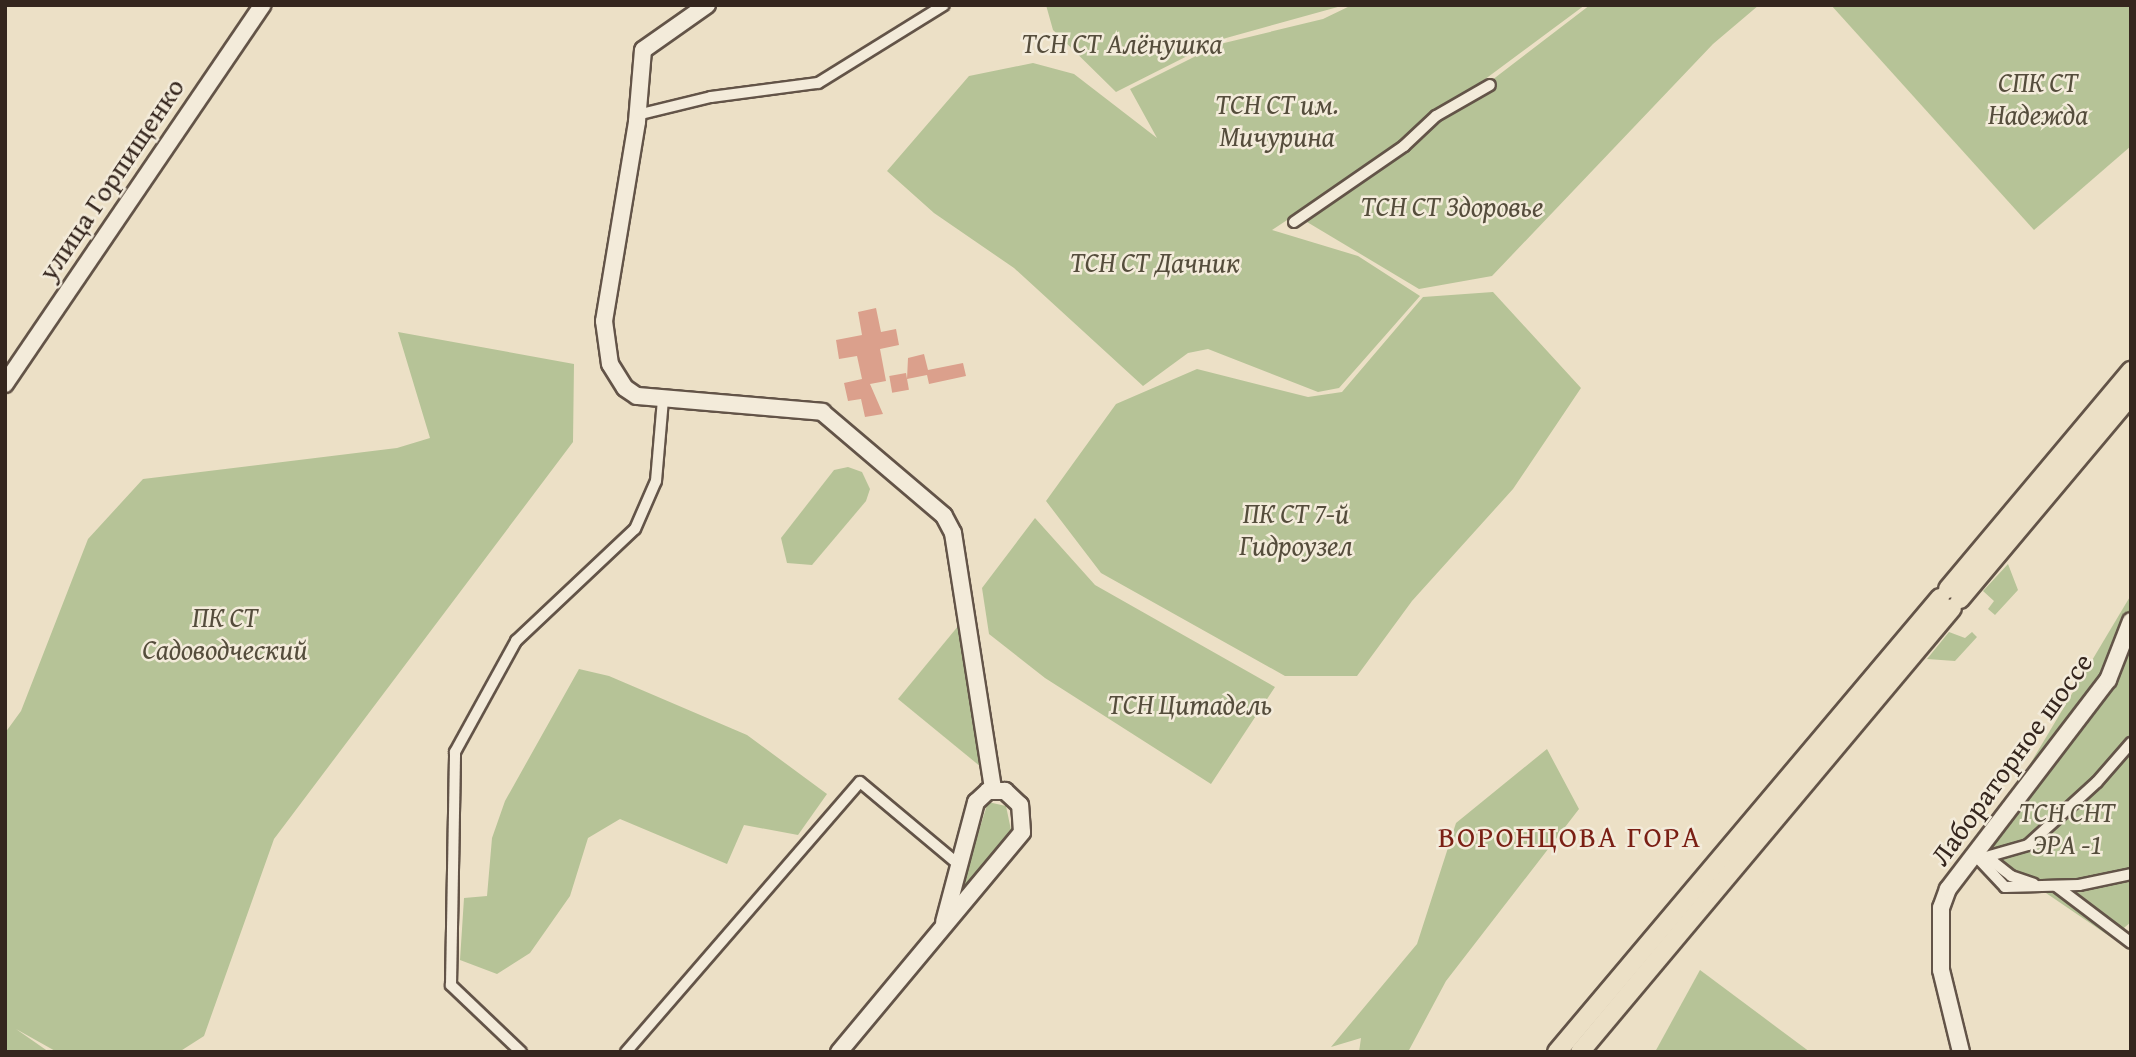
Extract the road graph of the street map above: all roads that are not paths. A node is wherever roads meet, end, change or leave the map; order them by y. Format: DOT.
graph roads {
  1 [pos="263,5"];
  2 [pos="707,5"];
  3 [pos="944,5"];
  4 [pos="1490,85"];
  5 [pos="637,115"];
  6 [pos="1294,222"];
  7 [pos="2131,371"];
  8 [pos="5,384"];
  9 [pos="2131,395"];
  10 [pos="663,400"];
  11 [pos="1950,599"];
  12 [pos="2131,621"];
  13 [pos="2131,743"];
  14 [pos="993,789"];
  15 [pos="1980,856"];
  16 [pos="958,864"];
  17 [pos="2131,874"];
  18 [pos="2056,886"];
  19 [pos="944,922"];
  20 [pos="1662,940"];
  21 [pos="2131,943"];
  22 [pos="521,1052"];
  23 [pos="626,1052"];
  24 [pos="839,1052"];
  25 [pos="1557,1052"];
  26 [pos="1580,1052"];
  27 [pos="1961,1052"];
  1 -- 8 [label="street, улица Горпищенко"];
  2 -- 5 [label="street"];
  3 -- 5 [label="street"];
  4 -- 6 [label="street"];
  5 -- 10 [label="street"];
  7 -- 11 [label="main road"];
  9 -- 11 [label="main road"];
  10 -- 14 [label="street"];
  10 -- 22 [label="street"];
  11 -- 20 [label="main road"];
  12 -- 15 [label="street, Лабораторное шоссе"];
  13 -- 15 [label="street"];
  14 -- 16 [label="street"];
  14 -- 19 [label="street"];
  15 -- 18 [label="street"];
  15 -- 27 [label="street, Лабораторное шоссе"];
  16 -- 19 [label="street"];
  16 -- 23 [label="street"];
  17 -- 18 [label="street"];
  18 -- 21 [label="street"];
  19 -- 24 [label="street"];
  20 -- 25 [label="main road"];
  20 -- 26 [label="main road"];
}
